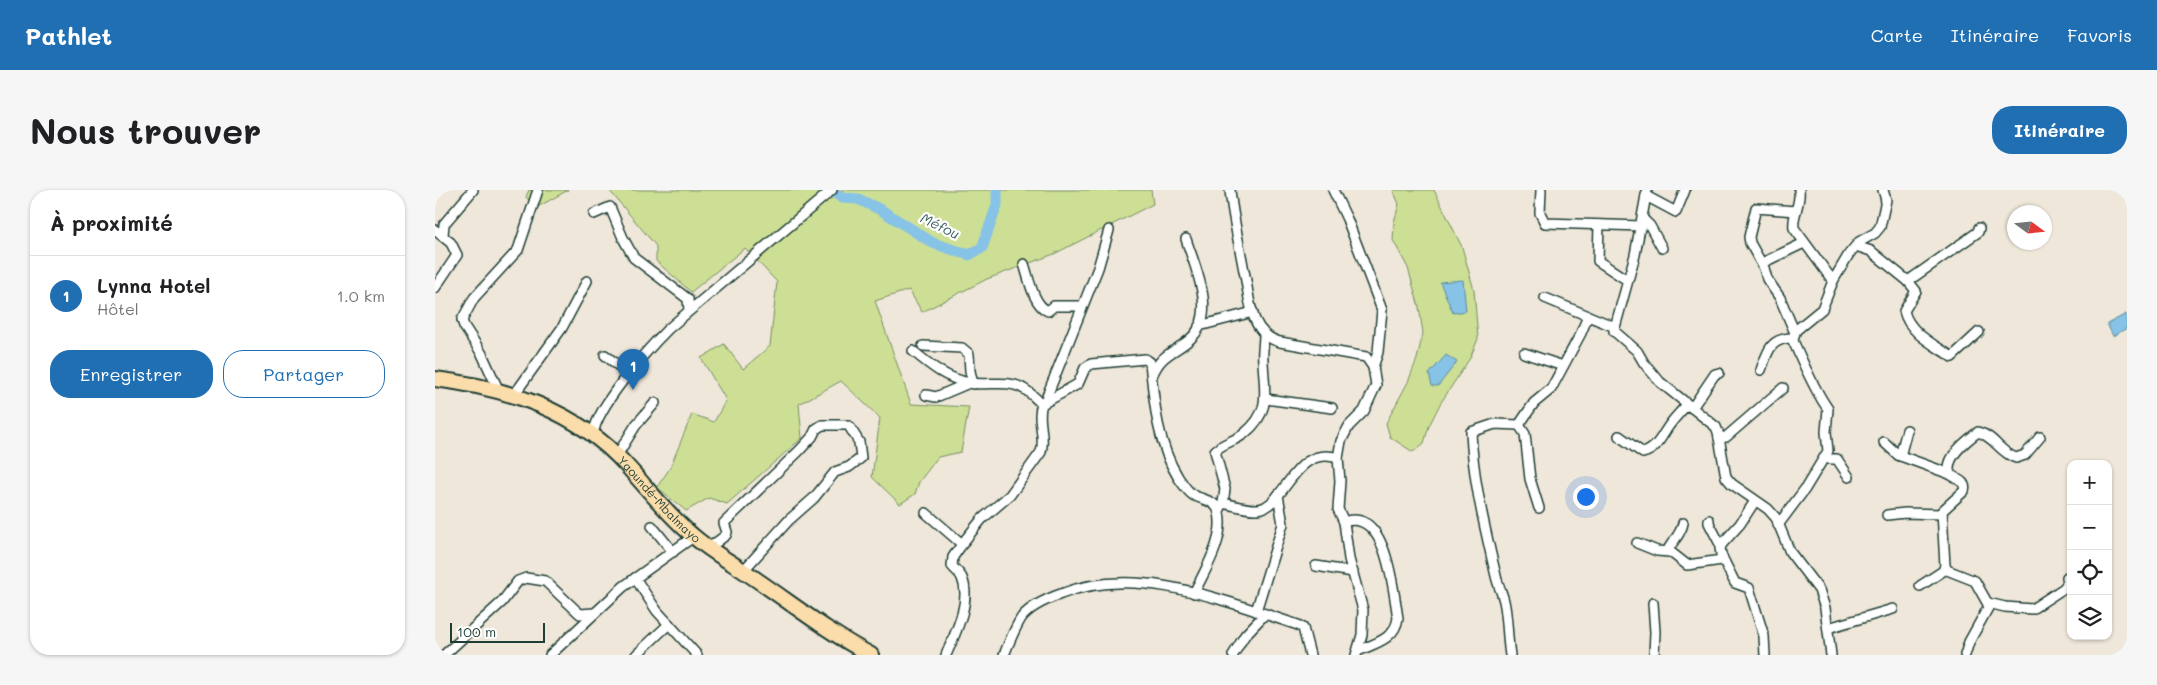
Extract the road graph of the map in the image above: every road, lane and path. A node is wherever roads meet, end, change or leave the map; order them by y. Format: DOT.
graph roads {
  1 [pos="473,190"];
  2 [pos="538,190"];
  3 [pos="1230,190"];
  4 [pos="1333,190"];
  5 [pos="1541,190"];
  6 [pos="1685,190"];
  7 [pos="1799,190"];
  8 [pos="1883,190"];
  9 [pos="829,193"];
  10 [pos="1646,193"];
  11 [pos="1796,211"];
  12 [pos="594,214"];
  13 [pos="1642,222"];
  14 [pos="1599,225"];
  15 [pos="1979,228"];
  16 [pos="1109,230"];
  17 [pos="439,232"];
  18 [pos="1186,239"];
  19 [pos="1804,244"];
  20 [pos="1856,246"];
  21 [pos="1662,248"];
  22 [pos="1762,263"];
  23 [pos="1024,264"];
  24 [pos="1627,280"];
  25 [pos="1908,280"];
  26 [pos="587,281"];
  27 [pos="1833,281"];
  28 [pos="435,288"];
  29 [pos="1545,298"];
  30 [pos="1082,306"];
  31 [pos="689,310"];
  32 [pos="1253,312"];
  33 [pos="1588,316"];
  34 [pos="1199,326"];
  35 [pos="1615,326"];
  36 [pos="1979,332"];
  37 [pos="1263,334"];
  38 [pos="1794,335"];
  39 [pos="923,346"];
  40 [pos="913,351"];
  41 [pos="1524,352"];
  42 [pos="605,355"];
  43 [pos="1563,366"];
  44 [pos="1373,367"];
  45 [pos="1761,370"];
  46 [pos="1719,373"];
  47 [pos="629,374"];
  48 [pos="1151,377"];
  49 [pos="435,379"];
  50 [pos="971,383"];
  51 [pos="1783,388"];
  52 [pos="498,389"];
  53 [pos="514,395"];
  54 [pos="926,395"];
  55 [pos="1266,399"];
  56 [pos="1044,402"];
  57 [pos="655,403"];
  58 [pos="1689,406"];
  59 [pos="1332,408"];
  60 [pos="1519,426"];
  61 [pos="1907,430"];
  62 [pos="593,436"];
  63 [pos="1619,436"];
  64 [pos="1719,438"];
  65 [pos="2040,438"];
  66 [pos="1883,442"];
  67 [pos="1900,456"];
  68 [pos="616,457"];
  69 [pos="1338,458"];
  70 [pos="1824,459"];
  71 [pos="1950,474"];
  72 [pos="1849,477"];
  73 [pos="1279,495"];
  74 [pos="1755,501"];
  75 [pos="1221,507"];
  76 [pos="1539,508"];
  77 [pos="926,513"];
  78 [pos="1942,514"];
  79 [pos="1887,515"];
  80 [pos="1709,520"];
  81 [pos="1343,522"];
  82 [pos="1683,523"];
  83 [pos="1778,525"];
  84 [pos="651,526"];
  85 [pos="693,537"];
  86 [pos="1637,543"];
  87 [pos="962,544"];
  88 [pos="1721,546"];
  89 [pos="709,548"];
  90 [pos="673,552"];
  91 [pos="1669,552"];
  92 [pos="1723,557"];
  93 [pos="1316,566"];
  94 [pos="1945,566"];
  95 [pos="743,570"];
  96 [pos="1353,572"];
  97 [pos="635,578"];
  98 [pos="2067,584"];
  99 [pos="1920,586"];
  100 [pos="1195,593"];
  101 [pos="1988,602"];
  102 [pos="1653,603"];
  103 [pos="1893,609"];
  104 [pos="1256,611"];
  105 [pos="594,613"];
  106 [pos="1265,614"];
  107 [pos="669,624"];
  108 [pos="1828,628"];
  109 [pos="864,653"];
  110 [pos="1357,653"];
  111 [pos="445,655"];
  112 [pos="550,655"];
  113 [pos="635,655"];
  114 [pos="697,655"];
  115 [pos="946,655"];
  116 [pos="1004,655"];
  117 [pos="1233,655"];
  118 [pos="1310,655"];
  119 [pos="1510,655"];
  120 [pos="1654,655"];
  121 [pos="1765,655"];
  122 [pos="1831,655"];
  123 [pos="1965,655"];
  1 -- 17 [label="street"];
  2 -- 52 [label="street"];
  3 -- 32 [label="street"];
  4 -- 44 [label="street"];
  5 -- 14 [label="street"];
  6 -- 10 [label="street"];
  7 -- 11 [label="street"];
  8 -- 20 [label="street"];
  9 -- 31 [label="street"];
  10 -- 13 [label="street"];
  11 -- 19 [label="street"];
  11 -- 22 [label="street"];
  12 -- 31 [label="street"];
  13 -- 14 [label="street"];
  13 -- 21 [label="street"];
  13 -- 24 [label="street"];
  14 -- 24 [label="street"];
  15 -- 25 [label="street"];
  16 -- 30 [label="street"];
  17 -- 28 [label="street"];
  18 -- 34 [label="street"];
  19 -- 22 [label="street"];
  19 -- 27 [label="street"];
  20 -- 25 [label="street"];
  20 -- 27 [label="street"];
  22 -- 38 [label="street"];
  23 -- 30 [label="street"];
  24 -- 35 [label="street"];
  25 -- 36 [label="street"];
  26 -- 53 [label="street"];
  27 -- 38 [label="street"];
  29 -- 33 [label="street"];
  30 -- 56 [label="street"];
  31 -- 47 [label="street"];
  32 -- 34 [label="street"];
  32 -- 37 [label="street"];
  33 -- 35 [label="street"];
  33 -- 43 [label="street"];
  34 -- 48 [label="street"];
  35 -- 58 [label="street"];
  37 -- 44 [label="street"];
  37 -- 55 [label="street"];
  38 -- 45 [label="street"];
  38 -- 70 [label="street"];
  39 -- 50 [label="street"];
  40 -- 50 [label="street"];
  41 -- 43 [label="street"];
  42 -- 47 [label="street"];
  43 -- 60 [label="street"];
  44 -- 69 [label="street"];
  46 -- 58 [label="street"];
  47 -- 62 [label="street"];
  48 -- 56 [label="street"];
  48 -- 75 [label="street"];
  49 -- 52 [label="highway, Yaoundé-Mbalmayo"];
  50 -- 54 [label="street"];
  50 -- 56 [label="street"];
  51 -- 64 [label="street"];
  52 -- 53 [label="highway, Yaoundé-Mbalmayo"];
  53 -- 62 [label="highway, Yaoundé-Mbalmayo"];
  55 -- 59 [label="street"];
  55 -- 75 [label="street"];
  56 -- 87 [label="street"];
  57 -- 68 [label="street"];
  58 -- 63 [label="street"];
  58 -- 64 [label="street"];
  60 -- 76 [label="street"];
  60 -- 119 [label="street"];
  61 -- 67 [label="street"];
  62 -- 68 [label="highway, Yaoundé-Mbalmayo"];
  64 -- 74 [label="street"];
  65 -- 71 [label="street"];
  66 -- 67 [label="street"];
  67 -- 71 [label="street"];
  68 -- 85 [label="highway, Yaoundé-Mbalmayo"];
  69 -- 73 [label="street"];
  69 -- 81 [label="street"];
  70 -- 72 [label="street"];
  70 -- 83 [label="street"];
  71 -- 78 [label="street"];
  73 -- 75 [label="street"];
  73 -- 104 [label="street"];
  74 -- 83 [label="street"];
  74 -- 88 [label="street"];
  75 -- 100 [label="street"];
  77 -- 87 [label="street"];
  78 -- 79 [label="street"];
  78 -- 94 [label="street"];
  80 -- 88 [label="street"];
  81 -- 96 [label="street"];
  81 -- 110 [label="street"];
  82 -- 91 [label="street"];
  83 -- 108 [label="street"];
  84 -- 90 [label="street"];
  85 -- 89 [label="highway, Yaoundé-Mbalmayo"];
  85 -- 90 [label="street"];
  86 -- 91 [label="street"];
  87 -- 115 [label="street"];
  88 -- 92 [label="street"];
  89 -- 95 [label="highway, Yaoundé-Mbalmayo"];
  89 -- 95 [label="street"];
  90 -- 97 [label="street"];
  91 -- 92 [label="street"];
  92 -- 121 [label="street"];
  93 -- 96 [label="street"];
  94 -- 99 [label="street"];
  94 -- 101 [label="street"];
  95 -- 109 [label="highway, Yaoundé-Mbalmayo"];
  96 -- 110 [label="street"];
  97 -- 105 [label="street"];
  97 -- 107 [label="street"];
  98 -- 101 [label="street"];
  100 -- 104 [label="street"];
  100 -- 116 [label="street"];
  101 -- 123 [label="street"];
  102 -- 120 [label="street"];
  103 -- 108 [label="street"];
  104 -- 106 [label="street"];
  105 -- 111 [label="street"];
  105 -- 112 [label="street"];
  106 -- 117 [label="street"];
  106 -- 118 [label="street"];
  107 -- 113 [label="street"];
  107 -- 114 [label="street"];
  108 -- 122 [label="street"];
}
